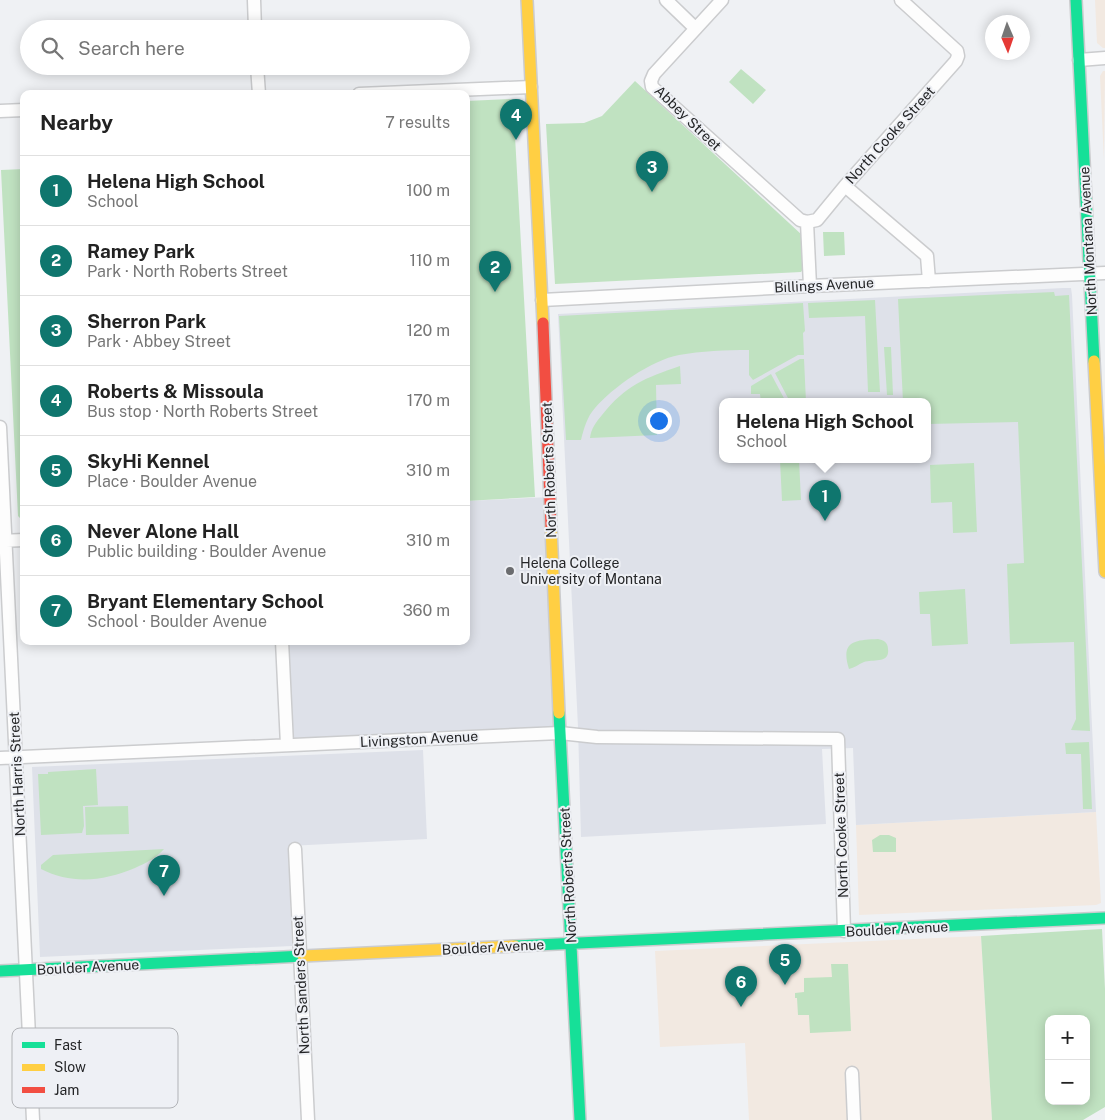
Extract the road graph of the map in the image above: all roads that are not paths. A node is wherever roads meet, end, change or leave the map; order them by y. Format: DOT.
graph roads {
  1 [pos="254,0"];
  2 [pos="527,0"];
  3 [pos="666,0"];
  4 [pos="722,0"];
  5 [pos="901,0"];
  6 [pos="1076,0"];
  7 [pos="255,20"];
  8 [pos="695,28"];
  9 [pos="1105,58"];
  10 [pos="1079,60"];
  11 [pos="258,75"];
  12 [pos="531,87"];
  13 [pos="259,90"];
  14 [pos="457,90"];
  15 [pos="20,110"];
  16 [pos="0,111"];
  17 [pos="845,186"];
  18 [pos="807,222"];
  19 [pos="1105,273"];
  20 [pos="1090,274"];
  21 [pos="929,281"];
  22 [pos="810,286"];
  23 [pos="542,300"];
  24 [pos="0,427"];
  25 [pos="1103,489"];
  26 [pos="3,540"];
  27 [pos="20,540"];
  28 [pos="1105,572"];
  29 [pos="282,645"];
  30 [pos="560,733"];
  31 [pos="838,739"];
  32 [pos="287,745"];
  33 [pos="16,757"];
  34 [pos="0,758"];
  35 [pos="295,849"];
  36 [pos="1105,918"];
  37 [pos="844,932"];
  38 [pos="572,943"];
  39 [pos="299,956"];
  40 [pos="25,970"];
  41 [pos="0,971"];
  42 [pos="28,1028"];
  43 [pos="852,1073"];
  44 [pos="308,1120"];
  45 [pos="580,1120"];
  46 [pos="854,1120"];
  1 -- 7 [label="street"];
  2 -- 12 [label="main road, North Roberts Street"];
  3 -- 8 [label="street"];
  4 -- 8 [label="street, Abbey Street"];
  5 -- 17 [label="street, North Cooke Street"];
  6 -- 10 [label="main road, North Montana Avenue"];
  8 -- 18 [label="street, Abbey Street"];
  9 -- 10 [label="street"];
  10 -- 20 [label="main road, North Montana Avenue"];
  11 -- 13 [label="street"];
  12 -- 14 [label="street"];
  12 -- 23 [label="main road, North Roberts Street"];
  15 -- 16 [label="street"];
  17 -- 18 [label="street, North Cooke Street"];
  17 -- 21 [label="street"];
  18 -- 22 [label="street"];
  19 -- 20 [label="street, Billings Avenue"];
  20 -- 21 [label="street, Billings Avenue"];
  20 -- 25 [label="main road, North Montana Avenue"];
  21 -- 22 [label="street, Billings Avenue"];
  22 -- 23 [label="street, Billings Avenue"];
  23 -- 30 [label="main road, North Roberts Street"];
  24 -- 26 [label="street, North Harris Street"];
  25 -- 28 [label="main road, North Montana Avenue"];
  26 -- 27 [label="street"];
  26 -- 33 [label="street, North Harris Street"];
  29 -- 32 [label="street"];
  30 -- 31 [label="street, Livingston Avenue"];
  30 -- 32 [label="street, Livingston Avenue"];
  30 -- 38 [label="main road, North Roberts Street"];
  31 -- 37 [label="street, North Cooke Street"];
  32 -- 33 [label="street, Livingston Avenue"];
  33 -- 34 [label="street, Livingston Avenue"];
  33 -- 40 [label="street, North Harris Street"];
  35 -- 39 [label="street, North Sanders Street"];
  36 -- 37 [label="main road, Boulder Avenue"];
  37 -- 38 [label="main road, Boulder Avenue"];
  38 -- 39 [label="main road, Boulder Avenue"];
  38 -- 45 [label="main road, North Roberts Street"];
  39 -- 40 [label="main road, Boulder Avenue"];
  39 -- 44 [label="street, North Sanders Street"];
  40 -- 41 [label="main road, Boulder Avenue"];
  40 -- 42 [label="street, North Harris Street"];
  43 -- 46 [label="street"];
}
